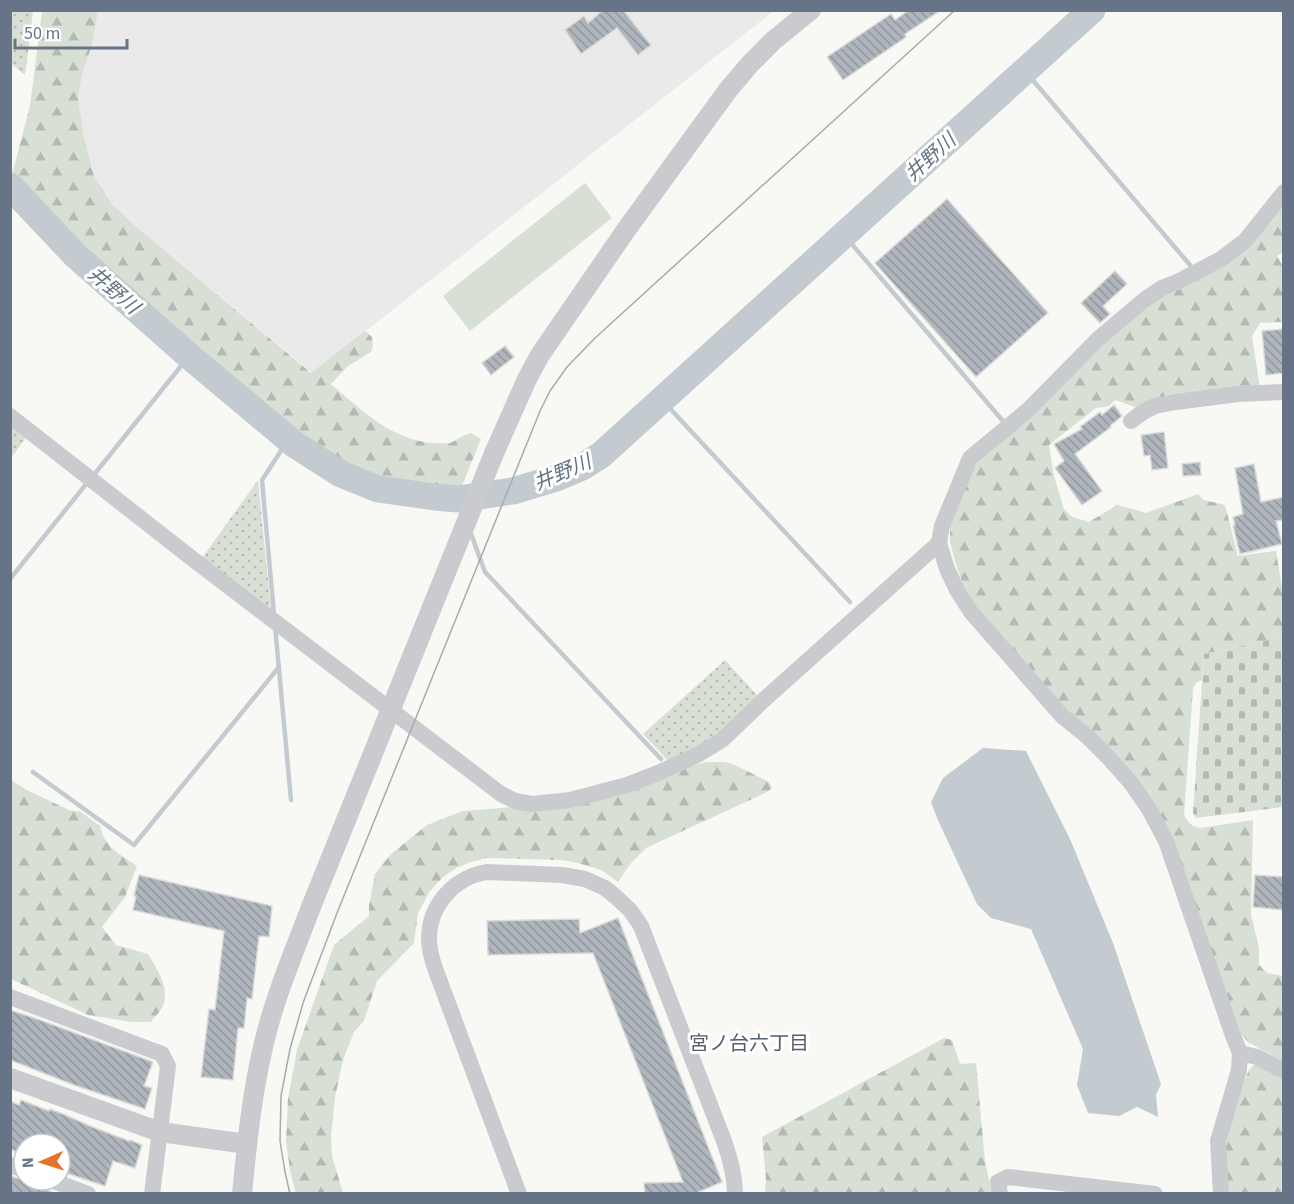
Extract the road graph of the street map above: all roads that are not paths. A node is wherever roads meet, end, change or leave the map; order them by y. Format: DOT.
graph roads {
  1 [pos="811,10"];
  2 [pos="1284,192"];
  3 [pos="1284,392"];
  4 [pos="10,416"];
  5 [pos="1131,421"];
  6 [pos="939,543"];
  7 [pos="10,997"];
  8 [pos="1240,1053"];
  9 [pos="1284,1071"];
  10 [pos="10,1078"];
  11 [pos="160,1132"];
  12 [pos="247,1144"];
  13 [pos="1043,1187"];
  14 [pos="72,1188"];
  15 [pos="1134,1192"];
  16 [pos="87,1194"];
  17 [pos="152,1194"];
  18 [pos="242,1194"];
  19 [pos="519,1194"];
  20 [pos="735,1194"];
  21 [pos="1000,1194"];
  22 [pos="1155,1194"];
  23 [pos="1221,1194"];
  1 -- 12 [label="street, bridge"];
  2 -- 6 [label="street"];
  3 -- 5 [label="street"];
  4 -- 6 [label="street"];
  6 -- 8 [label="street"];
  7 -- 11 [label="street"];
  8 -- 9 [label="street"];
  8 -- 23 [label="street"];
  10 -- 11 [label="street"];
  11 -- 12 [label="street"];
  11 -- 17 [label="street"];
  12 -- 18 [label="street"];
  13 -- 15 [label="street"];
  13 -- 21 [label="street"];
  14 -- 16 [label="street"];
  15 -- 22 [label="street"];
  19 -- 20 [label="street"];
}
